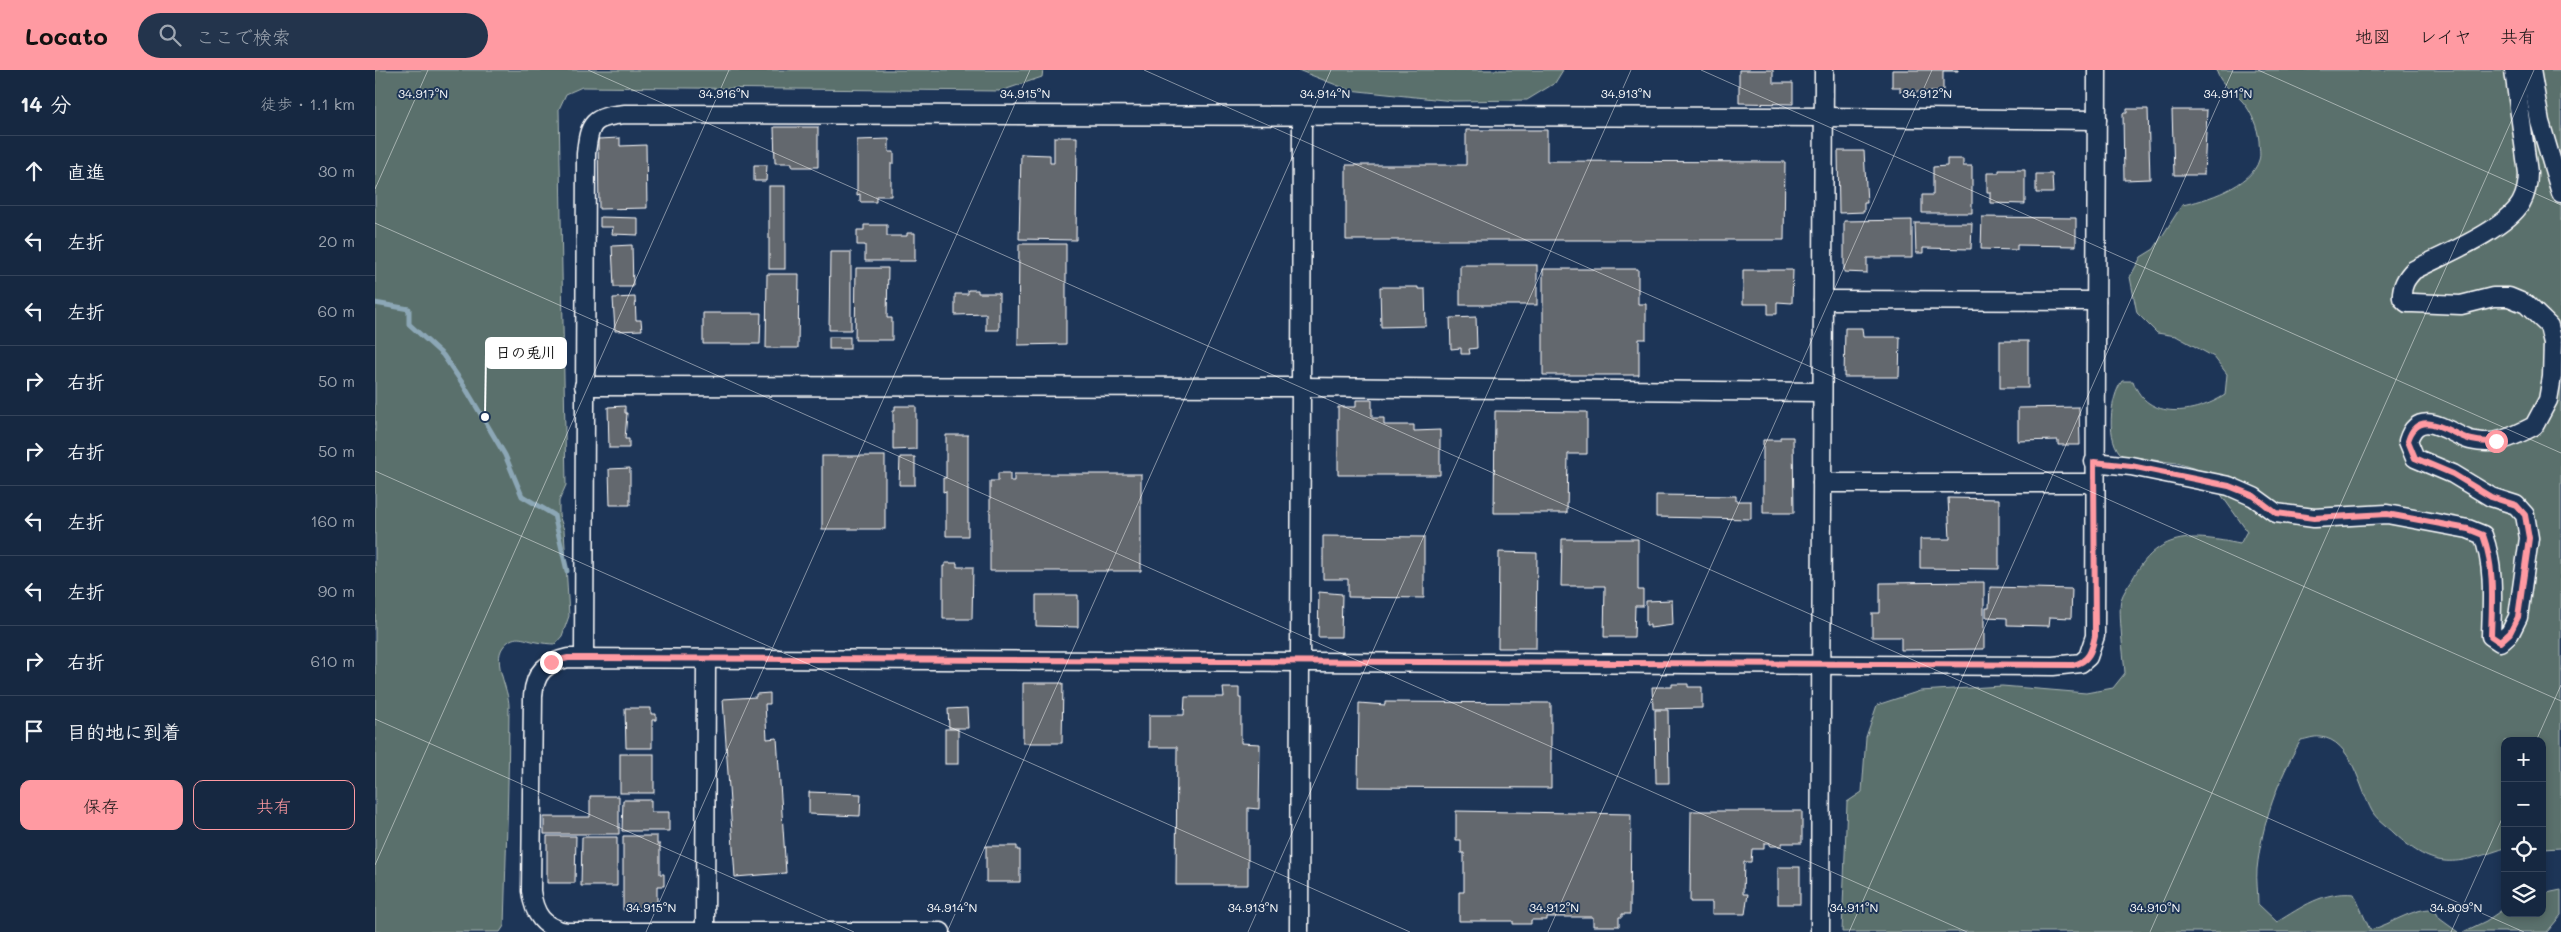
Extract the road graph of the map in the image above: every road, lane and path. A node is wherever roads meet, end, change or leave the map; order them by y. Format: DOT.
graph roads {
  1 [pos="1824,70"];
  2 [pos="2097,70"];
  3 [pos="2514,70"];
  4 [pos="2531,70"];
  5 [pos="1302,117"];
  6 [pos="1824,117"];
  7 [pos="2097,120"];
  8 [pos="2561,193"];
  9 [pos="1823,300"];
  10 [pos="2096,302"];
  11 [pos="584,386"];
  12 [pos="1303,387"];
  13 [pos="1821,392"];
  14 [pos="2094,462"];
  15 [pos="1822,483"];
  16 [pos="2094,483"];
  17 [pos="584,658"];
  18 [pos="706,660"];
  19 [pos="1300,660"];
  20 [pos="1822,665"];
  21 [pos="537,925"];
  22 [pos="705,932"];
  23 [pos="941,932"];
  24 [pos="1299,932"];
  25 [pos="1820,932"];
  1 -- 6 [label="street"];
  2 -- 7 [label="street"];
  3 -- 14 [label="street"];
  4 -- 8 [label="street"];
  5 -- 6 [label="street"];
  5 -- 11 [label="street"];
  5 -- 12 [label="street"];
  6 -- 7 [label="street"];
  6 -- 9 [label="street"];
  7 -- 10 [label="street"];
  9 -- 10 [label="street"];
  9 -- 13 [label="street"];
  10 -- 14 [label="street"];
  11 -- 12 [label="street"];
  11 -- 17 [label="street"];
  12 -- 13 [label="street"];
  12 -- 19 [label="street"];
  13 -- 15 [label="street"];
  14 -- 16 [label="street"];
  15 -- 16 [label="street"];
  15 -- 20 [label="street"];
  16 -- 20 [label="street"];
  17 -- 18 [label="street"];
  17 -- 21 [label="street"];
  18 -- 19 [label="street"];
  18 -- 22 [label="street"];
  19 -- 20 [label="street"];
  19 -- 24 [label="street"];
  20 -- 25 [label="street"];
  21 -- 22 [label="street"];
  22 -- 23 [label="street"];
}
